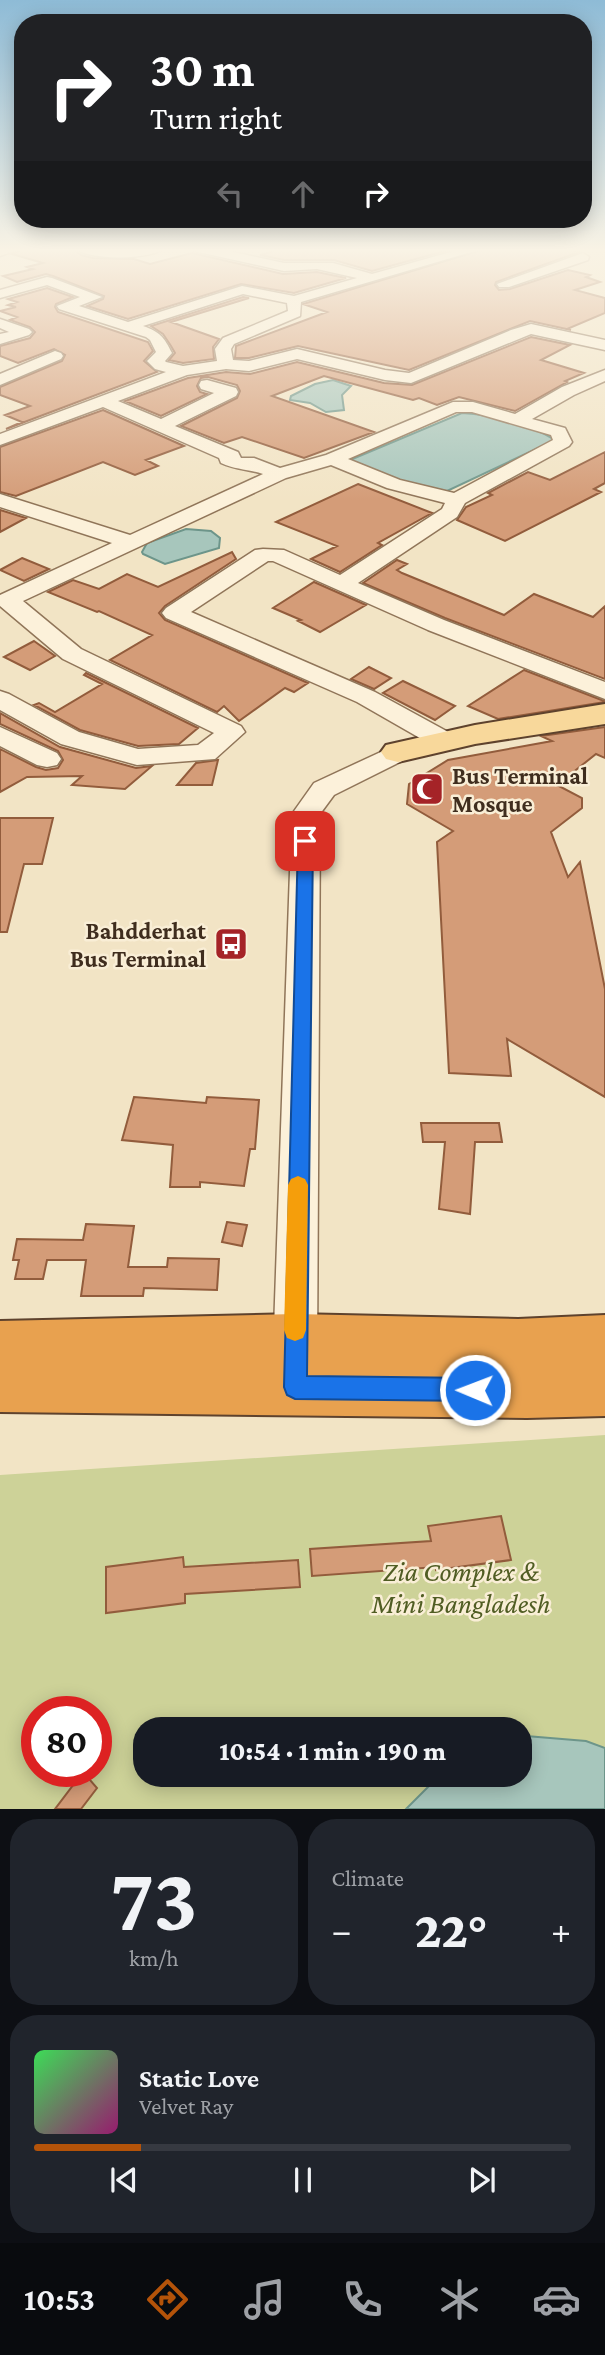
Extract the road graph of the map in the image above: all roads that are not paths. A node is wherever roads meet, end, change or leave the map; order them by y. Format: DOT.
graph roads {
  1 [pos="23,332"];
  2 [pos="141,332"];
  3 [pos="249,332"];
  4 [pos="518,332"];
  5 [pos="547,332"];
  6 [pos="0,339"];
  7 [pos="605,345"];
  8 [pos="55,356"];
  9 [pos="226,363"];
  10 [pos="249,366"];
  11 [pos="179,373"];
  12 [pos="605,375"];
  13 [pos="0,380"];
  14 [pos="207,386"];
  15 [pos="103,401"];
  16 [pos="519,419"];
  17 [pos="160,427"];
  18 [pos="2,437"];
  19 [pos="333,458"];
  20 [pos="279,474"];
  21 [pos="457,499"];
  22 [pos="0,500"];
  23 [pos="129,542"];
  24 [pos="341,584"];
  25 [pos="605,691"];
  26 [pos="0,699"];
  27 [pos="605,714"];
  28 [pos="0,735"];
  29 [pos="440,739"];
  30 [pos="398,752"];
  31 [pos="47,759"];
  32 [pos="605,1341"];
  33 [pos="0,1347"];
  34 [pos="295,1364"];
  35 [pos="0,1384"];
  36 [pos="605,1388"];
  1 -- 6 [label="street"];
  2 -- 11 [label="street"];
  3 -- 9 [label="street"];
  4 -- 10 [label="street"];
  5 -- 7 [label="street"];
  8 -- 13 [label="street"];
  9 -- 10 [label="street"];
  9 -- 11 [label="street"];
  10 -- 14 [label="street"];
  11 -- 14 [label="street"];
  11 -- 15 [label="street"];
  12 -- 16 [label="street"];
  14 -- 17 [label="street"];
  15 -- 17 [label="street"];
  15 -- 18 [label="street"];
  16 -- 19 [label="street"];
  16 -- 21 [label="street"];
  17 -- 20 [label="street"];
  19 -- 20 [label="street"];
  19 -- 21 [label="street"];
  20 -- 23 [label="street"];
  21 -- 24 [label="street"];
  22 -- 23 [label="street"];
  23 -- 26 [label="street"];
  24 -- 25 [label="street"];
  24 -- 29 [label="street"];
  27 -- 29 [label="main road"];
  28 -- 31 [label="street"];
  29 -- 30 [label="main road"];
  30 -- 34 [label="street"];
  32 -- 34 [label="highway"];
  33 -- 34 [label="highway"];
  34 -- 35 [label="highway"];
  34 -- 36 [label="highway"];
}
